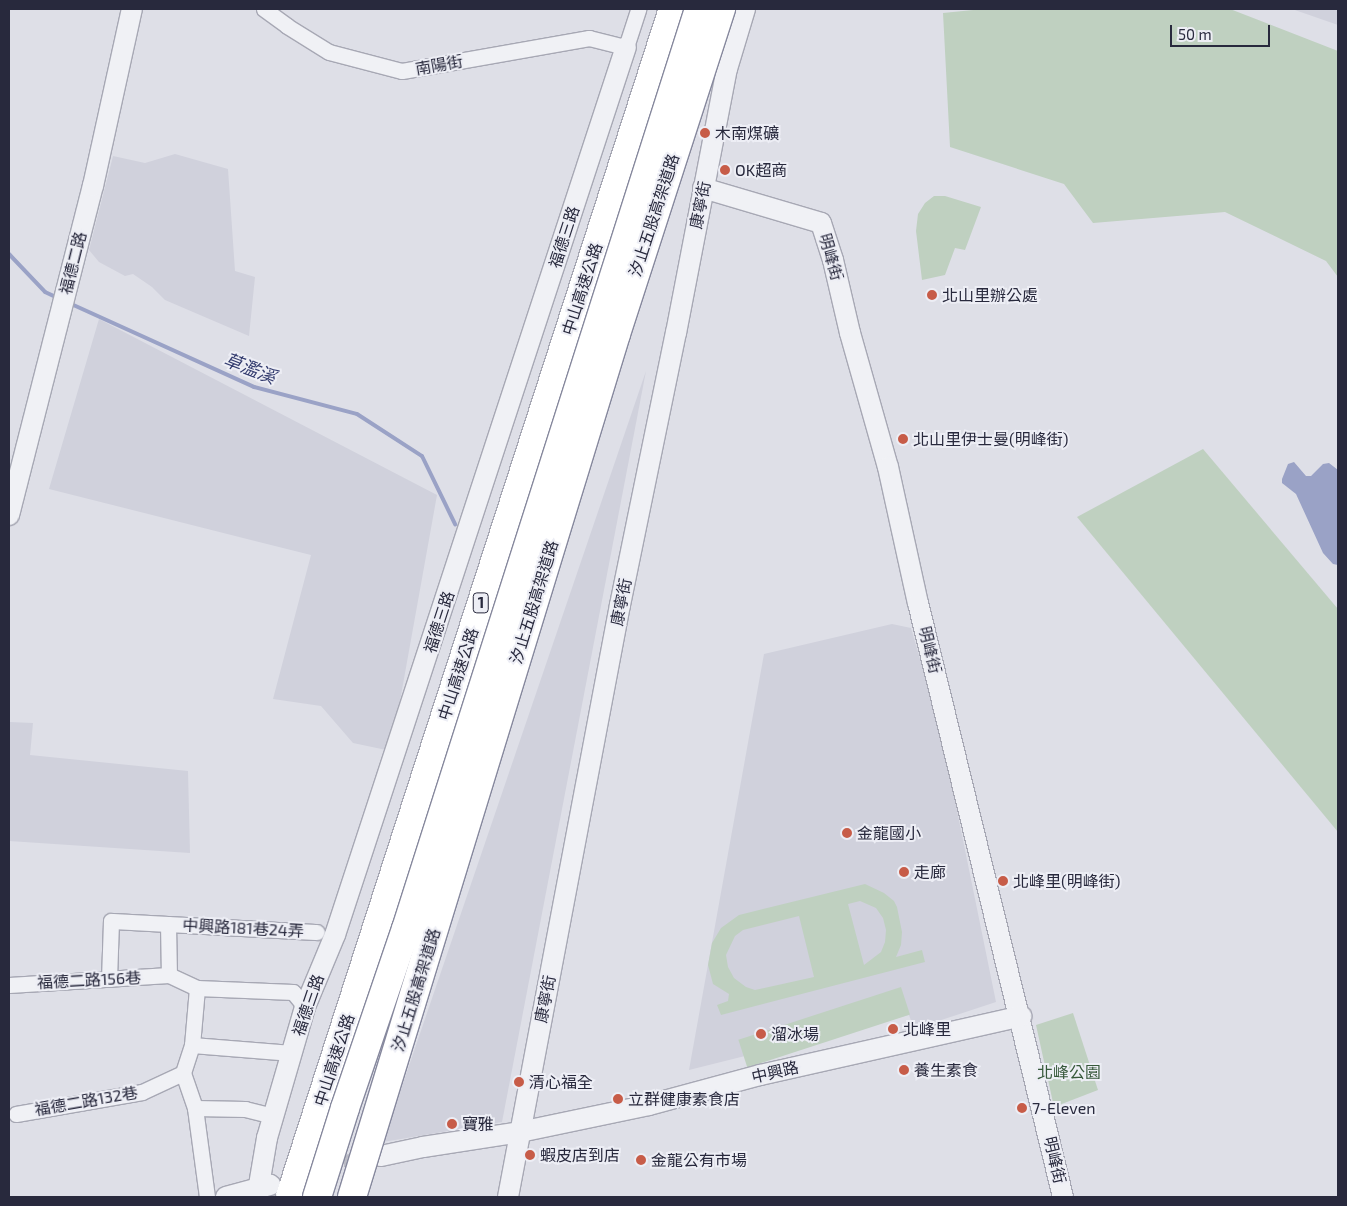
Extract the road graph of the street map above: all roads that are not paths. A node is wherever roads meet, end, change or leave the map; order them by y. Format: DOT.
graph roads {
  1 [pos="132,9"];
  2 [pos="264,9"];
  3 [pos="638,9"];
  4 [pos="673,9"];
  5 [pos="698,9"];
  6 [pos="721,9"];
  7 [pos="746,9"];
  8 [pos="626,47"];
  9 [pos="704,188"];
  10 [pos="9,515"];
  11 [pos="168,924"];
  12 [pos="317,932"];
  13 [pos="169,975"];
  14 [pos="109,979"];
  15 [pos="9,984"];
  16 [pos="197,988"];
  17 [pos="306,1007"];
  18 [pos="1020,1016"];
  19 [pos="192,1045"];
  20 [pos="292,1053"];
  21 [pos="183,1073"];
  22 [pos="194,1108"];
  23 [pos="16,1114"];
  24 [pos="274,1116"];
  25 [pos="520,1132"];
  26 [pos="381,1156"];
  27 [pos="270,1192"];
  28 [pos="207,1197"];
  29 [pos="226,1197"];
  30 [pos="317,1197"];
  31 [pos="352,1197"];
  32 [pos="508,1197"];
  33 [pos="1063,1197"];
  1 -- 10 [label="street, 福德二路"];
  2 -- 8 [label="street, 南陽街"];
  3 -- 8 [label="street"];
  4 -- 27 [label="highway, 中山高速公路 / 1"];
  5 -- 30 [label="highway, 中山高速公路 / 1, bridge"];
  6 -- 31 [label="highway, 汐止五股高架道路, bridge"];
  7 -- 9 [label="street, 康寧街"];
  8 -- 17 [label="street, 福德三路"];
  9 -- 18 [label="street, 明峰街"];
  9 -- 25 [label="street, 康寧街"];
  11 -- 12 [label="street, 中興路181巷24弄"];
  11 -- 13 [label="street"];
  11 -- 14 [label="street, 中興路181巷24弄"];
  13 -- 14 [label="street, 福德二路156巷"];
  13 -- 16 [label="street"];
  14 -- 15 [label="street, 福德二路156巷"];
  16 -- 17 [label="street"];
  16 -- 19 [label="street"];
  17 -- 20 [label="street, 福德三路"];
  18 -- 25 [label="street, 中興路"];
  18 -- 33 [label="street, 明峰街"];
  19 -- 20 [label="street"];
  19 -- 21 [label="street"];
  20 -- 24 [label="street, 福德三路"];
  21 -- 22 [label="street"];
  21 -- 23 [label="street, 福德二路132巷"];
  22 -- 24 [label="street"];
  22 -- 28 [label="street"];
  24 -- 27 [label="street, 福德三路"];
  25 -- 26 [label="street, 中興路"];
  25 -- 32 [label="street, 康寧街"];
  27 -- 29 [label="street"];
}
